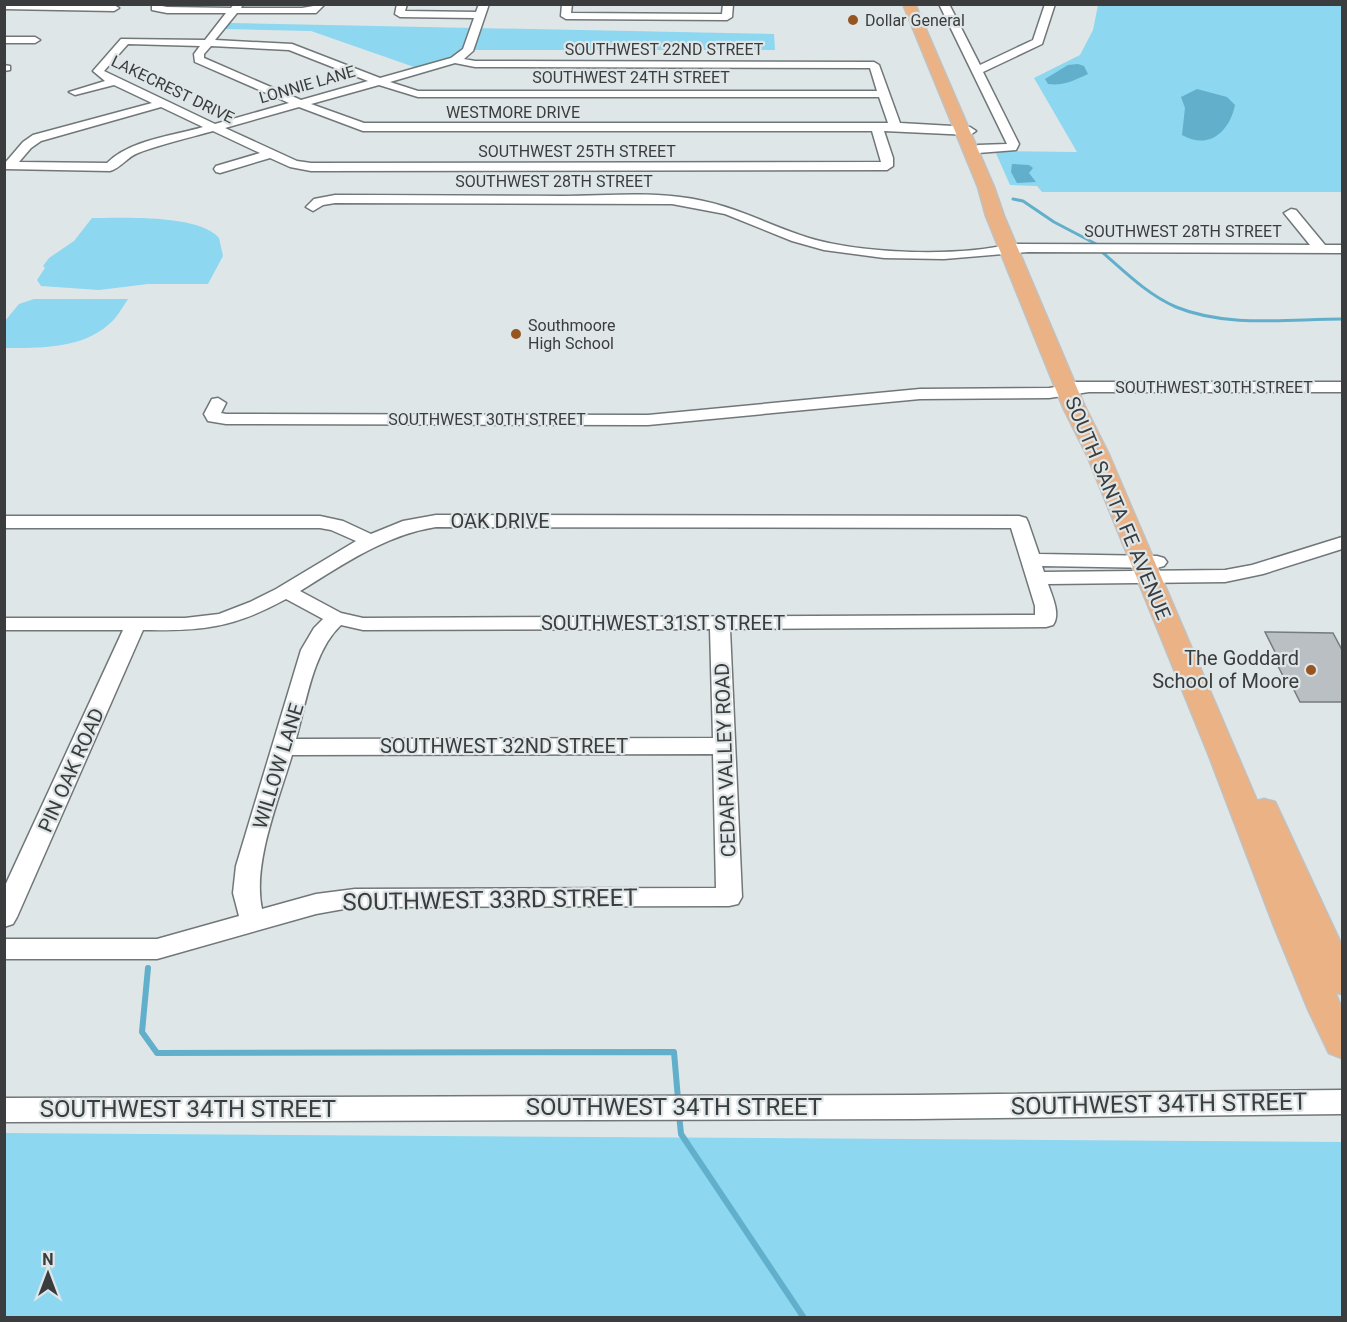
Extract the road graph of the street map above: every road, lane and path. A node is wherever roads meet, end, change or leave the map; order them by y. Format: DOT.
graph roads {
  1 [pos="567,4"];
  2 [pos="647,4"];
  3 [pos="728,4"];
  4 [pos="909,4"];
  5 [pos="916,4"];
  6 [pos="944,4"];
  7 [pos="1050,4"];
  8 [pos="4,6"];
  9 [pos="75,6"];
  10 [pos="156,6"];
  11 [pos="318,7"];
  12 [pos="114,8"];
  13 [pos="236,8"];
  14 [pos="401,9"];
  15 [pos="483,10"];
  16 [pos="646,17"];
  17 [pos="4,40"];
  18 [pos="34,40"];
  19 [pos="125,41"];
  20 [pos="210,42"];
  21 [pos="455,60"];
  22 [pos="976,71"];
  23 [pos="116,81"];
  24 [pos="380,81"];
  25 [pos="75,92"];
  26 [pos="884,94"];
  27 [pos="163,103"];
  28 [pos="300,104"];
  29 [pos="215,127"];
  30 [pos="877,127"];
  31 [pos="895,127"];
  32 [pos="967,132"];
  33 [pos="271,154"];
  34 [pos="220,169"];
  35 [pos="313,207"];
  36 [pos="1291,213"];
  37 [pos="1014,249"];
  38 [pos="1321,249"];
  39 [pos="1342,249"];
  40 [pos="1342,387"];
  41 [pos="1073,388"];
  42 [pos="218,403"];
  43 [pos="4,522"];
  44 [pos="372,541"];
  45 [pos="1342,543"];
  46 [pos="1034,569"];
  47 [pos="1152,569"];
  48 [pos="286,591"];
  49 [pos="336,618"];
  50 [pos="720,623"];
  51 [pos="4,624"];
  52 [pos="136,624"];
  53 [pos="725,746"];
  54 [pos="284,747"];
  55 [pos="729,897"];
  56 [pos="4,916"];
  57 [pos="253,922"];
  58 [pos="4,949"];
  59 [pos="1342,981"];
  60 [pos="1342,1043"];
  61 [pos="1342,1102"];
  62 [pos="4,1110"];
  1 -- 16 [label="street"];
  2 -- 16 [label="street"];
  3 -- 16 [label="street"];
  4 -- 32 [label="main road, SOUTH SANTA FE AVENUE"];
  5 -- 32 [label="main road, SOUTH SANTA FE AVENUE"];
  6 -- 22 [label="street"];
  7 -- 22 [label="street"];
  8 -- 9 [label="street"];
  9 -- 12 [label="street"];
  10 -- 13 [label="street"];
  11 -- 13 [label="street"];
  13 -- 20 [label="street, WESTMORE DRIVE"];
  14 -- 15 [label="street"];
  15 -- 21 [label="street"];
  17 -- 18 [label="street"];
  19 -- 20 [label="street, SOUTHWEST 24TH STREET"];
  19 -- 23 [label="street, LAKECREST DRIVE"];
  20 -- 24 [label="street, SOUTHWEST 24TH STREET"];
  20 -- 28 [label="street, WESTMORE DRIVE"];
  21 -- 24 [label="street, LONNIE LANE"];
  21 -- 26 [label="street, SOUTHWEST 22ND STREET"];
  22 -- 32 [label="street, WESTMORE DRIVE"];
  23 -- 25 [label="street"];
  23 -- 27 [label="street, LAKECREST DRIVE"];
  24 -- 26 [label="street, SOUTHWEST 24TH STREET"];
  24 -- 28 [label="street, LONNIE LANE"];
  26 -- 31 [label="street"];
  27 -- 29 [label="street, LAKECREST DRIVE"];
  27 -- 29 [label="street, LONNIE LANE"];
  28 -- 29 [label="street, LONNIE LANE"];
  28 -- 30 [label="street, WESTMORE DRIVE"];
  29 -- 33 [label="street, LAKECREST DRIVE"];
  30 -- 31 [label="street, WESTMORE DRIVE"];
  30 -- 33 [label="street, SOUTHWEST 25TH STREET"];
  31 -- 32 [label="street, WESTMORE DRIVE"];
  32 -- 37 [label="main road, SOUTH SANTA FE AVENUE"];
  33 -- 34 [label="street"];
  35 -- 37 [label="street, SOUTHWEST 28TH STREET"];
  36 -- 38 [label="street"];
  37 -- 38 [label="street, SOUTHWEST 28TH STREET"];
  37 -- 41 [label="main road, SOUTH SANTA FE AVENUE"];
  38 -- 39 [label="street, SOUTHWEST 28TH STREET"];
  40 -- 41 [label="street, SOUTHWEST 30TH STREET"];
  41 -- 42 [label="street, SOUTHWEST 30TH STREET"];
  41 -- 47 [label="main road, SOUTH SANTA FE AVENUE"];
  43 -- 44 [label="street"];
  44 -- 46 [label="street, OAK DRIVE"];
  44 -- 48 [label="street, OAK DRIVE"];
  45 -- 47 [label="street"];
  46 -- 47 [label="street"];
  46 -- 50 [label="street, SOUTHWEST 31ST STREET"];
  47 -- 59 [label="main road, SOUTH SANTA FE AVENUE"];
  47 -- 60 [label="main road, SOUTH SANTA FE AVENUE"];
  48 -- 49 [label="street, SOUTHWEST 31ST STREET"];
  48 -- 52 [label="street, OAK DRIVE"];
  49 -- 50 [label="street, SOUTHWEST 31ST STREET"];
  49 -- 54 [label="street, WILLOW LANE"];
  50 -- 53 [label="street, CEDAR VALLEY ROAD"];
  51 -- 52 [label="street, OAK DRIVE"];
  52 -- 56 [label="street, PIN OAK ROAD"];
  53 -- 54 [label="street, SOUTHWEST 32ND STREET"];
  53 -- 55 [label="street, CEDAR VALLEY ROAD"];
  54 -- 57 [label="street, WILLOW LANE"];
  55 -- 57 [label="street, SOUTHWEST 33RD STREET"];
  57 -- 58 [label="street, SOUTHWEST 33RD STREET"];
  61 -- 62 [label="street, SOUTHWEST 34TH STREET"];
}
